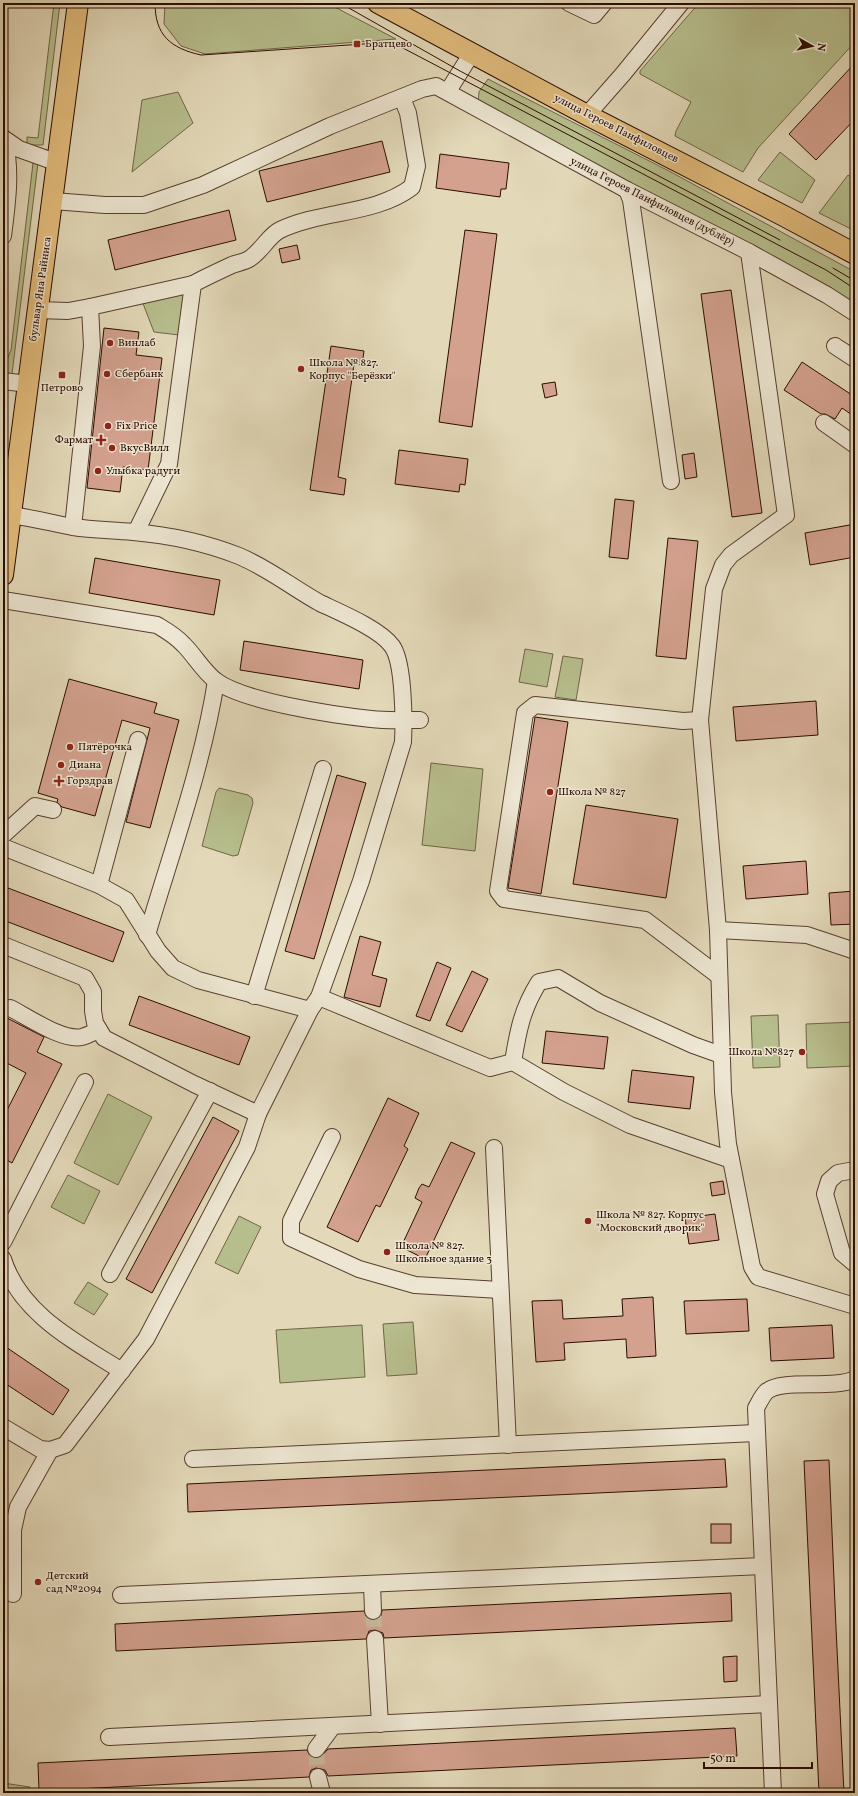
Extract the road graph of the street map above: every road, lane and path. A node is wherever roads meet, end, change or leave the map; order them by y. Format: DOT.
graph roads {
  1 [pos="78,3"];
  2 [pos="378,3"];
  3 [pos="569,3"];
  4 [pos="604,3"];
  5 [pos="681,3"];
  6 [pos="472,53"];
  7 [pos="448,91"];
  8 [pos="402,98"];
  9 [pos="586,115"];
  10 [pos="3,139"];
  11 [pos="58,163"];
  12 [pos="627,190"];
  13 [pos="52,201"];
  14 [pos="3,236"];
  15 [pos="749,252"];
  16 [pos="855,254"];
  17 [pos="193,284"];
  18 [pos="90,307"];
  19 [pos="38,310"];
  20 [pos="855,313"];
  21 [pos="835,346"];
  22 [pos="855,359"];
  23 [pos="3,380"];
  24 [pos="28,384"];
  25 [pos="824,423"];
  26 [pos="855,445"];
  27 [pos="671,481"];
  28 [pos="8,526"];
  29 [pos="73,527"];
  30 [pos="136,532"];
  31 [pos="3,575"];
  32 [pos="3,600"];
  33 [pos="216,681"];
  34 [pos="404,720"];
  35 [pos="420,720"];
  36 [pos="700,720"];
  37 [pos="138,740"];
  38 [pos="323,769"];
  39 [pos="53,810"];
  40 [pos="3,834"];
  41 [pos="3,847"];
  42 [pos="100,885"];
  43 [pos="718,930"];
  44 [pos="147,935"];
  45 [pos="3,945"];
  46 [pos="855,951"];
  47 [pos="719,976"];
  48 [pos="254,996"];
  49 [pos="319,997"];
  50 [pos="10,1008"];
  51 [pos="310,1010"];
  52 [pos="99,1030"];
  53 [pos="721,1055"];
  54 [pos="514,1062"];
  55 [pos="85,1082"];
  56 [pos="210,1092"];
  57 [pos="258,1114"];
  58 [pos="332,1137"];
  59 [pos="494,1148"];
  60 [pos="731,1160"];
  61 [pos="855,1170"];
  62 [pos="3,1242"];
  63 [pos="3,1259"];
  64 [pos="855,1264"];
  65 [pos="110,1274"];
  66 [pos="500,1290"];
  67 [pos="855,1306"];
  68 [pos="122,1371"];
  69 [pos="855,1378"];
  70 [pos="3,1427"];
  71 [pos="756,1434"];
  72 [pos="508,1445"];
  73 [pos="50,1450"];
  74 [pos="193,1459"];
  75 [pos="762,1566"];
  76 [pos="372,1584"];
  77 [pos="13,1594"];
  78 [pos="121,1596"];
  79 [pos="373,1611"];
  80 [pos="375,1639"];
  81 [pos="769,1704"];
  82 [pos="380,1724"];
  83 [pos="333,1726"];
  84 [pos="109,1737"];
  85 [pos="316,1749"];
  86 [pos="318,1777"];
  87 [pos="322,1793"];
  88 [pos="773,1793"];
  1 -- 11 [label="main road, бульвар Яна Райниса"];
  2 -- 6 [label="main road, улица Героев Панфиловцев"];
  3 -- 4 [label="street"];
  5 -- 9 [label="street"];
  6 -- 7 [label="street"];
  6 -- 9 [label="main road, улица Героев Панфиловцев"];
  7 -- 8 [label="street"];
  7 -- 12 [label="street, улица Героев Панфиловцев (дублёр)"];
  8 -- 13 [label="street"];
  8 -- 17 [label="street"];
  9 -- 16 [label="main road, улица Героев Панфиловцев"];
  10 -- 11 [label="street"];
  10 -- 14 [label="street"];
  11 -- 13 [label="main road, бульвар Яна Райниса"];
  12 -- 15 [label="street, улица Героев Панфиловцев (дублёр)"];
  12 -- 27 [label="street"];
  13 -- 19 [label="main road, бульвар Яна Райниса"];
  15 -- 20 [label="street, улица Героев Панфиловцев (дублёр)"];
  15 -- 36 [label="street"];
  17 -- 18 [label="street"];
  17 -- 30 [label="street"];
  18 -- 19 [label="street"];
  18 -- 29 [label="street"];
  19 -- 24 [label="main road, бульвар Яна Райниса"];
  21 -- 22 [label="street"];
  23 -- 24 [label="street"];
  24 -- 28 [label="main road, бульвар Яна Райниса"];
  25 -- 26 [label="street"];
  28 -- 29 [label="street"];
  28 -- 31 [label="main road, бульвар Яна Райниса"];
  29 -- 30 [label="street"];
  30 -- 34 [label="street"];
  32 -- 33 [label="street"];
  33 -- 34 [label="street"];
  33 -- 44 [label="street"];
  34 -- 35 [label="street"];
  34 -- 49 [label="street"];
  36 -- 43 [label="street"];
  36 -- 47 [label="street"];
  37 -- 42 [label="street"];
  38 -- 48 [label="street"];
  39 -- 40 [label="street"];
  41 -- 42 [label="street"];
  42 -- 44 [label="street"];
  43 -- 46 [label="street"];
  43 -- 47 [label="street"];
  44 -- 48 [label="street"];
  45 -- 52 [label="street"];
  47 -- 53 [label="street"];
  48 -- 51 [label="street"];
  49 -- 51 [label="street"];
  49 -- 54 [label="street"];
  50 -- 52 [label="street"];
  51 -- 57 [label="street"];
  52 -- 56 [label="street"];
  53 -- 54 [label="street"];
  53 -- 60 [label="street"];
  54 -- 60 [label="street"];
  55 -- 62 [label="street"];
  56 -- 57 [label="street"];
  56 -- 65 [label="street"];
  57 -- 68 [label="street"];
  58 -- 66 [label="street"];
  59 -- 66 [label="street"];
  60 -- 67 [label="street"];
  61 -- 64 [label="street"];
  63 -- 68 [label="street"];
  66 -- 72 [label="street"];
  68 -- 73 [label="street"];
  69 -- 71 [label="street"];
  70 -- 73 [label="street"];
  71 -- 72 [label="street"];
  71 -- 75 [label="street"];
  72 -- 74 [label="street"];
  73 -- 77 [label="street"];
  75 -- 76 [label="street"];
  75 -- 81 [label="street"];
  76 -- 78 [label="street"];
  76 -- 79 [label="street"];
  80 -- 82 [label="street"];
  81 -- 82 [label="street"];
  81 -- 88 [label="street"];
  82 -- 83 [label="street"];
  83 -- 84 [label="street"];
  83 -- 85 [label="street"];
  86 -- 87 [label="street"];
}
